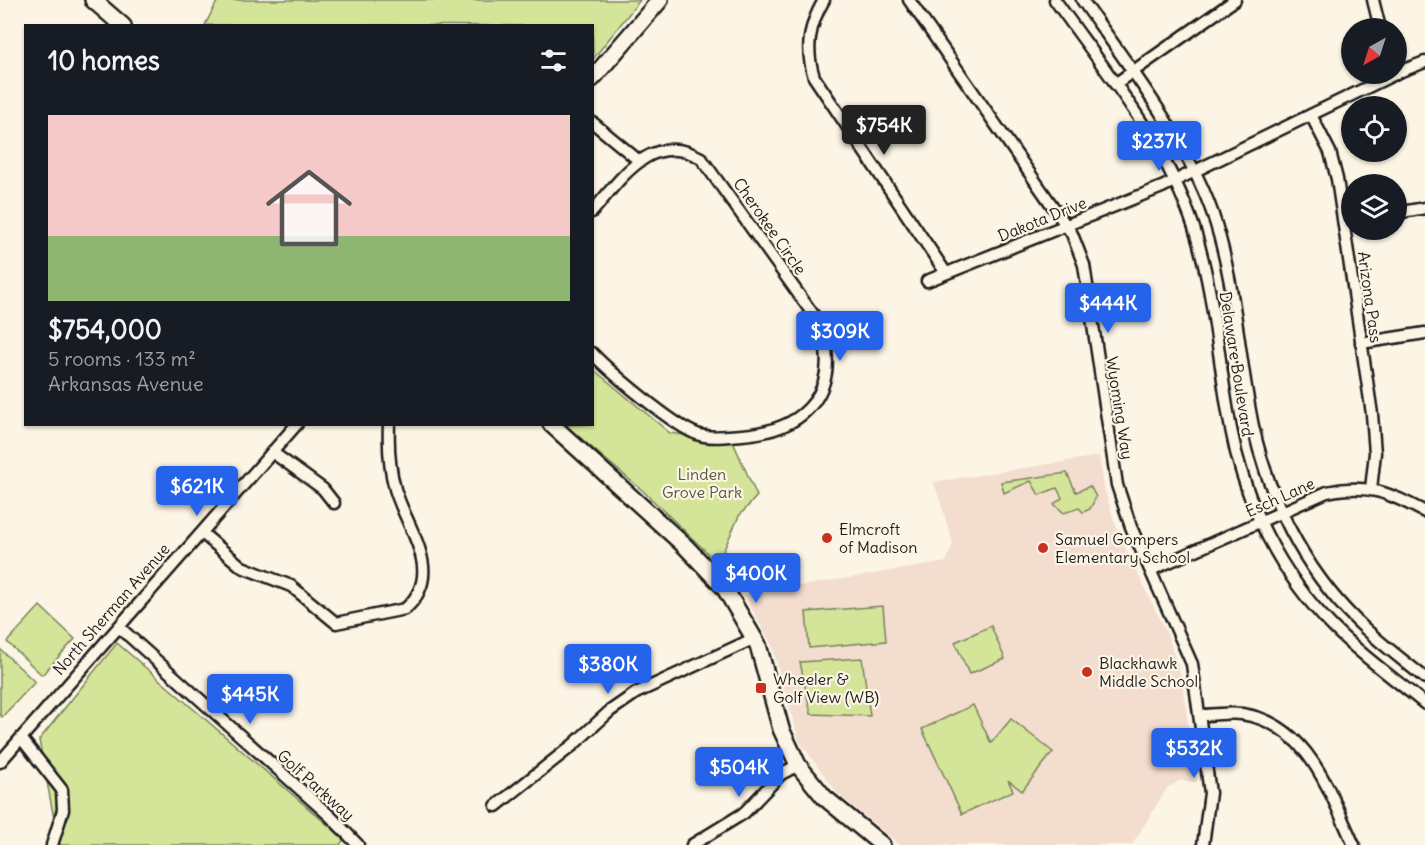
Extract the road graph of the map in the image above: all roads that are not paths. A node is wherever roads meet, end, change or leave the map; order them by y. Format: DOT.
graph roads {
  1 [pos="93,0"];
  2 [pos="660,0"];
  3 [pos="824,0"];
  4 [pos="909,0"];
  5 [pos="1055,0"];
  6 [pos="1082,0"];
  7 [pos="1235,0"];
  8 [pos="1373,0"];
  9 [pos="1378,18"];
  10 [pos="121,24"];
  11 [pos="1425,62"];
  12 [pos="1407,68"];
  13 [pos="1132,72"];
  14 [pos="594,77"];
  15 [pos="1114,84"];
  16 [pos="1372,84"];
  17 [pos="1311,115"];
  18 [pos="594,124"];
  19 [pos="638,160"];
  20 [pos="1194,171"];
  21 [pos="1176,180"];
  22 [pos="1341,196"];
  23 [pos="1425,208"];
  24 [pos="594,210"];
  25 [pos="1407,211"];
  26 [pos="1066,225"];
  27 [pos="1349,240"];
  28 [pos="946,273"];
  29 [pos="927,281"];
  30 [pos="1425,333"];
  31 [pos="1361,343"];
  32 [pos="594,355"];
  33 [pos="295,426"];
  34 [pos="389,426"];
  35 [pos="553,426"];
  36 [pos="272,452"];
  37 [pos="1371,489"];
  38 [pos="334,503"];
  39 [pos="1281,512"];
  40 [pos="1425,512"];
  41 [pos="1260,522"];
  42 [pos="202,533"];
  43 [pos="1151,570"];
  44 [pos="119,627"];
  45 [pos="755,638"];
  46 [pos="1425,678"];
  47 [pos="1425,704"];
  48 [pos="1200,715"];
  49 [pos="21,738"];
  50 [pos="0,762"];
  51 [pos="798,765"];
  52 [pos="496,806"];
  53 [pos="52,845"];
  54 [pos="358,845"];
  55 [pos="692,845"];
  56 [pos="882,845"];
  57 [pos="1203,845"];
  58 [pos="1354,845"];
  1 -- 10 [label="street"];
  2 -- 14 [label="street"];
  3 -- 28 [label="street"];
  4 -- 26 [label="street, Wyoming Way"];
  5 -- 15 [label="street, Delaware Boulevard"];
  6 -- 13 [label="street, Delaware Boulevard"];
  7 -- 13 [label="street"];
  8 -- 9 [label="street"];
  11 -- 12 [label="street, Dakota Drive"];
  13 -- 15 [label="street"];
  13 -- 20 [label="street, Delaware Boulevard"];
  15 -- 21 [label="street, Delaware Boulevard"];
  16 -- 17 [label="street, Dakota Drive"];
  17 -- 20 [label="street, Dakota Drive"];
  17 -- 22 [label="street, Arizona Pass"];
  18 -- 19 [label="street"];
  19 -- 24 [label="street, Cherokee Circle"];
  19 -- 32 [label="street, Cherokee Circle"];
  20 -- 21 [label="street, Dakota Drive"];
  20 -- 39 [label="street, Delaware Boulevard"];
  21 -- 26 [label="street, Dakota Drive"];
  21 -- 41 [label="street, Delaware Boulevard"];
  23 -- 25 [label="street"];
  26 -- 28 [label="street, Dakota Drive"];
  26 -- 43 [label="street, Wyoming Way"];
  27 -- 31 [label="street, Arizona Pass"];
  28 -- 29 [label="street, Dakota Drive"];
  30 -- 31 [label="street"];
  31 -- 37 [label="street, Arizona Pass"];
  33 -- 36 [label="street, North Sherman Avenue"];
  34 -- 42 [label="street"];
  35 -- 45 [label="street"];
  36 -- 38 [label="street"];
  36 -- 42 [label="street, North Sherman Avenue"];
  37 -- 39 [label="street, Esch Lane"];
  37 -- 40 [label="street, Esch Lane"];
  39 -- 41 [label="street, Esch Lane"];
  39 -- 46 [label="street, Delaware Boulevard"];
  41 -- 43 [label="street, Esch Lane"];
  41 -- 47 [label="street, Delaware Boulevard"];
  42 -- 44 [label="street, North Sherman Avenue"];
  43 -- 48 [label="street, Wyoming Way"];
  44 -- 49 [label="street, North Sherman Avenue"];
  44 -- 54 [label="street, Golf Parkway"];
  45 -- 51 [label="street"];
  45 -- 52 [label="street"];
  48 -- 57 [label="street, Wyoming Way"];
  48 -- 58 [label="street"];
  49 -- 50 [label="street, North Sherman Avenue"];
  49 -- 53 [label="street"];
  51 -- 55 [label="street"];
  51 -- 56 [label="street"];
}
